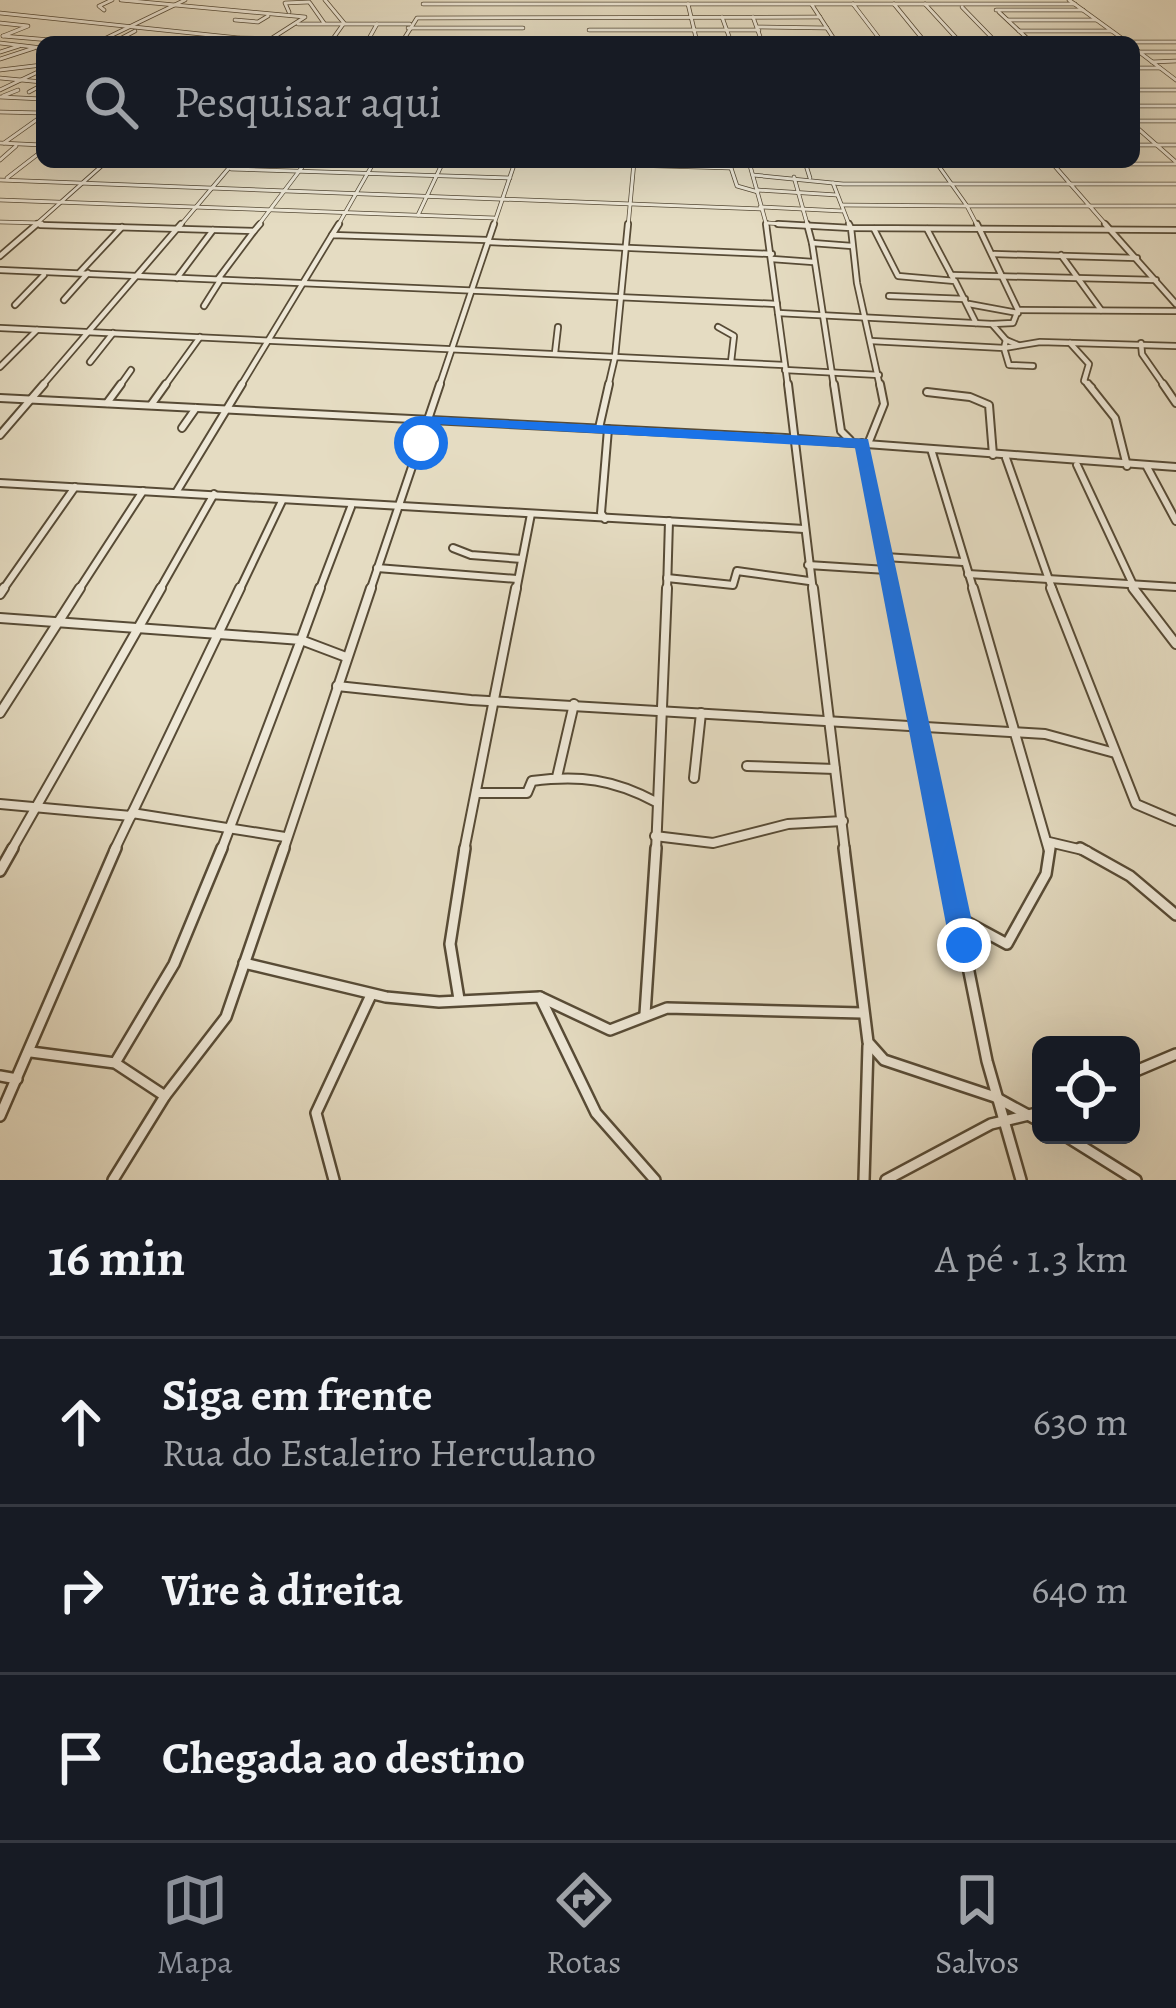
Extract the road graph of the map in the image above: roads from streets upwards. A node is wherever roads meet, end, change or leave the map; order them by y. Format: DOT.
graph roads {
  1 [pos="112,0"];
  2 [pos="121,0"];
  3 [pos="185,0"];
  4 [pos="325,0"];
  5 [pos="309,1"];
  6 [pos="422,2"];
  7 [pos="809,2"];
  8 [pos="989,2"];
  9 [pos="1072,2"];
  10 [pos="920,3"];
  11 [pos="580,4"];
  12 [pos="688,4"];
  13 [pos="853,4"];
  14 [pos="894,4"];
  15 [pos="960,4"];
  16 [pos="172,6"];
  17 [pos="104,10"];
  18 [pos="996,10"];
  19 [pos="1083,10"];
  20 [pos="289,12"];
  21 [pos="0,13"];
  22 [pos="272,14"];
  23 [pos="431,17"];
  24 [pos="524,17"];
  25 [pos="580,17"];
  26 [pos="590,17"];
  27 [pos="691,17"];
  28 [pos="722,17"];
  29 [pos="753,17"];
  30 [pos="820,17"];
  31 [pos="52,19"];
  32 [pos="235,20"];
  33 [pos="1008,20"];
  34 [pos="1096,20"];
  35 [pos="0,22"];
  36 [pos="324,22"];
  37 [pos="17,24"];
  38 [pos="295,24"];
  39 [pos="343,24"];
  40 [pos="377,24"];
  41 [pos="28,26"];
  42 [pos="409,26"];
  43 [pos="125,28"];
  44 [pos="523,28"];
  45 [pos="758,28"];
  46 [pos="827,28"];
  47 [pos="138,29"];
  48 [pos="727,29"];
  49 [pos="0,30"];
  50 [pos="589,30"];
  51 [pos="694,30"];
  52 [pos="556,31"];
  53 [pos="1019,31"];
  54 [pos="1054,31"];
  55 [pos="1111,31"];
  56 [pos="109,36"];
  57 [pos="125,36"];
  58 [pos="217,36"];
  59 [pos="276,36"];
  60 [pos="335,36"];
  61 [pos="371,36"];
  62 [pos="405,36"];
  63 [pos="522,36"];
  64 [pos="555,36"];
  65 [pos="589,36"];
  66 [pos="696,36"];
  67 [pos="729,36"];
  68 [pos="761,36"];
  69 [pos="832,36"];
  70 [pos="877,36"];
  71 [pos="920,36"];
  72 [pos="954,36"];
  73 [pos="991,36"];
  74 [pos="1024,36"];
  75 [pos="1060,36"];
  76 [pos="1118,36"];
  77 [pos="1,39"];
  78 [pos="35,40"];
  79 [pos="1140,42"];
  80 [pos="1176,42"];
  81 [pos="21,45"];
  82 [pos="36,48"];
  83 [pos="36,49"];
  84 [pos="1140,51"];
  85 [pos="1176,52"];
  86 [pos="1140,53"];
  87 [pos="1152,62"];
  88 [pos="1176,62"];
  89 [pos="0,66"];
  90 [pos="1140,68"];
  91 [pos="36,69"];
  92 [pos="1162,69"];
  93 [pos="1176,71"];
  94 [pos="9,72"];
  95 [pos="36,73"];
  96 [pos="23,80"];
  97 [pos="1176,80"];
  98 [pos="36,83"];
  99 [pos="36,87"];
  100 [pos="0,90"];
  101 [pos="18,90"];
  102 [pos="1140,90"];
  103 [pos="1176,90"];
  104 [pos="28,92"];
  105 [pos="36,98"];
  106 [pos="1140,106"];
  107 [pos="1176,106"];
  108 [pos="1,112"];
  109 [pos="36,114"];
  110 [pos="36,118"];
  111 [pos="1175,122"];
  112 [pos="1140,125"];
  113 [pos="1140,130"];
  114 [pos="2,144"];
  115 [pos="19,144"];
  116 [pos="1140,145"];
  117 [pos="1156,145"];
  118 [pos="1176,145"];
  119 [pos="36,147"];
  120 [pos="36,153"];
  121 [pos="0,160"];
  122 [pos="1140,162"];
  123 [pos="1176,162"];
  124 [pos="99,168"];
  125 [pos="301,168"];
  126 [pos="370,168"];
  127 [pos="440,168"];
  128 [pos="513,168"];
  129 [pos="634,168"];
  130 [pos="729,168"];
  131 [pos="751,168"];
  132 [pos="787,168"];
  133 [pos="807,168"];
  134 [pos="941,168"];
  135 [pos="1056,168"];
  136 [pos="230,169"];
  137 [pos="299,171"];
  138 [pos="367,173"];
  139 [pos="753,175"];
  140 [pos="436,177"];
  141 [pos="791,177"];
  142 [pos="510,178"];
  143 [pos="810,178"];
  144 [pos="3,180"];
  145 [pos="14,180"];
  146 [pos="832,181"];
  147 [pos="84,182"];
  148 [pos="952,184"];
  149 [pos="1176,184"];
  150 [pos="1070,185"];
  151 [pos="214,187"];
  152 [pos="0,190"];
  153 [pos="285,190"];
  154 [pos="758,191"];
  155 [pos="355,192"];
  156 [pos="800,193"];
  157 [pos="428,195"];
  158 [pos="837,195"];
  159 [pos="502,198"];
  160 [pos="0,200"];
  161 [pos="62,202"];
  162 [pos="630,203"];
  163 [pos="198,205"];
  164 [pos="967,206"];
  165 [pos="1176,206"];
  166 [pos="1089,207"];
  167 [pos="761,208"];
  168 [pos="843,208"];
  169 [pos="271,209"];
  170 [pos="803,209"];
  171 [pos="344,212"];
  172 [pos="418,215"];
  173 [pos="494,218"];
  174 [pos="0,221"];
  175 [pos="40,223"];
  176 [pos="768,223"];
  177 [pos="808,225"];
  178 [pos="122,227"];
  179 [pos="178,228"];
  180 [pos="874,229"];
  181 [pos="927,229"];
  182 [pos="213,230"];
  183 [pos="490,230"];
  184 [pos="981,230"];
  185 [pos="1110,230"];
  186 [pos="1165,230"];
  187 [pos="1176,230"];
  188 [pos="254,231"];
  189 [pos="852,231"];
  190 [pos="332,235"];
  191 [pos="502,239"];
  192 [pos="1176,241"];
  193 [pos="487,242"];
  194 [pos="812,243"];
  195 [pos="852,246"];
  196 [pos="628,247"];
  197 [pos="772,254"];
  198 [pos="994,254"];
  199 [pos="1061,255"];
  200 [pos="0,256"];
  201 [pos="1137,258"];
  202 [pos="813,262"];
  203 [pos="0,270"];
  204 [pos="46,272"];
  205 [pos="79,273"];
  206 [pos="88,273"];
  207 [pos="137,276"];
  208 [pos="177,278"];
  209 [pos="1006,278"];
  210 [pos="219,279"];
  211 [pos="954,279"];
  212 [pos="1082,279"];
  213 [pos="1156,280"];
  214 [pos="303,283"];
  215 [pos="471,290"];
  216 [pos="889,296"];
  217 [pos="621,297"];
  218 [pos="64,300"];
  219 [pos="966,301"];
  220 [pos="15,304"];
  221 [pos="777,304"];
  222 [pos="204,305"];
  223 [pos="1176,308"];
  224 [pos="1101,310"];
  225 [pos="1018,312"];
  226 [pos="778,314"];
  227 [pos="821,314"];
  228 [pos="865,317"];
  229 [pos="976,323"];
  230 [pos="992,324"];
  231 [pos="557,327"];
  232 [pos="718,327"];
  233 [pos="0,328"];
  234 [pos="37,330"];
  235 [pos="89,332"];
  236 [pos="113,333"];
  237 [pos="200,337"];
  238 [pos="268,341"];
  239 [pos="871,341"];
  240 [pos="1070,343"];
  241 [pos="1141,343"];
  242 [pos="1005,344"];
  243 [pos="1176,346"];
  244 [pos="453,350"];
  245 [pos="554,354"];
  246 [pos="615,357"];
  247 [pos="90,362"];
  248 [pos="730,363"];
  249 [pos="1033,366"];
  250 [pos="0,367"];
  251 [pos="784,368"];
  252 [pos="131,370"];
  253 [pos="832,372"];
  254 [pos="879,375"];
  255 [pos="928,392"];
  256 [pos="0,398"];
  257 [pos="32,400"];
  258 [pos="1176,403"];
  259 [pos="107,404"];
  260 [pos="151,406"];
  261 [pos="196,408"];
  262 [pos="226,409"];
  263 [pos="428,419"];
  264 [pos="182,428"];
  265 [pos="603,429"];
  266 [pos="841,431"];
  267 [pos="0,435"];
  268 [pos="793,438"];
  269 [pos="834,442"];
  270 [pos="861,443"];
  271 [pos="931,448"];
  272 [pos="993,455"];
  273 [pos="1006,458"];
  274 [pos="1076,464"];
  275 [pos="1127,466"];
  276 [pos="1147,467"];
  277 [pos="1176,467"];
  278 [pos="2,486"];
  279 [pos="75,487"];
  280 [pos="143,491"];
  281 [pos="177,491"];
  282 [pos="214,494"];
  283 [pos="282,501"];
  284 [pos="352,507"];
  285 [pos="400,509"];
  286 [pos="532,514"];
  287 [pos="600,517"];
  288 [pos="1175,518"];
  289 [pos="669,521"];
  290 [pos="804,529"];
  291 [pos="453,548"];
  292 [pos="885,557"];
  293 [pos="521,559"];
  294 [pos="963,562"];
  295 [pos="808,566"];
  296 [pos="377,568"];
  297 [pos="887,570"];
  298 [pos="968,574"];
  299 [pos="667,578"];
  300 [pos="1047,578"];
  301 [pos="518,579"];
  302 [pos="809,581"];
  303 [pos="1131,584"];
  304 [pos="1176,587"];
  305 [pos="0,593"];
  306 [pos="0,618"];
  307 [pos="61,622"];
  308 [pos="140,629"];
  309 [pos="220,634"];
  310 [pos="301,640"];
  311 [pos="1176,644"];
  312 [pos="346,657"];
  313 [pos="337,686"];
  314 [pos="497,698"];
  315 [pos="574,704"];
  316 [pos="662,711"];
  317 [pos="0,713"];
  318 [pos="701,713"];
  319 [pos="830,721"];
  320 [pos="921,727"];
  321 [pos="1014,732"];
  322 [pos="1115,753"];
  323 [pos="747,766"];
  324 [pos="835,769"];
  325 [pos="557,778"];
  326 [pos="694,778"];
  327 [pos="479,793"];
  328 [pos="657,803"];
  329 [pos="0,804"];
  330 [pos="37,808"];
  331 [pos="132,814"];
  332 [pos="843,821"];
  333 [pos="1176,821"];
  334 [pos="229,826"];
  335 [pos="655,836"];
  336 [pos="285,837"];
  337 [pos="1049,842"];
  338 [pos="0,871"];
  339 [pos="1176,915"];
  340 [pos="956,917"];
  341 [pos="244,963"];
  342 [pos="371,994"];
  343 [pos="540,998"];
  344 [pos="459,1000"];
  345 [pos="862,1013"];
  346 [pos="645,1017"];
  347 [pos="868,1042"];
  348 [pos="31,1052"];
  349 [pos="1176,1054"];
  350 [pos="115,1063"];
  351 [pos="1140,1069"];
  352 [pos="0,1076"];
  353 [pos="17,1078"];
  354 [pos="165,1096"];
  355 [pos="995,1097"];
  356 [pos="1032,1115"];
  357 [pos="0,1116"];
  358 [pos="1032,1118"];
  359 [pos="1006,1121"];
  360 [pos="1078,1144"];
  361 [pos="113,1180"];
  362 [pos="334,1180"];
  363 [pos="655,1180"];
  364 [pos="864,1180"];
  365 [pos="886,1180"];
  366 [pos="1021,1180"];
  367 [pos="1136,1180"];
  1 -- 17 [label="street"];
  2 -- 16 [label="street"];
  3 -- 16 [label="street"];
  4 -- 39 [label="street"];
  5 -- 20 [label="street"];
  5 -- 36 [label="street"];
  6 -- 11 [label="street"];
  6 -- 23 [label="street"];
  7 -- 12 [label="street"];
  7 -- 13 [label="street"];
  7 -- 30 [label="street"];
  8 -- 9 [label="street"];
  8 -- 15 [label="street"];
  8 -- 18 [label="street"];
  9 -- 19 [label="street"];
  10 -- 14 [label="street"];
  10 -- 15 [label="street"];
  10 -- 72 [label="street"];
  11 -- 12 [label="street"];
  11 -- 25 [label="street"];
  12 -- 27 [label="street"];
  13 -- 14 [label="street"];
  13 -- 70 [label="street"];
  14 -- 71 [label="street"];
  15 -- 73 [label="street"];
  16 -- 22 [label="street"];
  16 -- 43 [label="street"];
  18 -- 19 [label="street"];
  18 -- 33 [label="street"];
  19 -- 34 [label="street"];
  21 -- 31 [label="street"];
  22 -- 32 [label="street"];
  22 -- 38 [label="street"];
  23 -- 24 [label="street"];
  23 -- 42 [label="street"];
  24 -- 25 [label="street"];
  24 -- 44 [label="street"];
  25 -- 26 [label="street"];
  26 -- 27 [label="street"];
  26 -- 50 [label="street"];
  27 -- 28 [label="street"];
  27 -- 51 [label="street"];
  28 -- 29 [label="street"];
  28 -- 48 [label="street"];
  29 -- 30 [label="street"];
  29 -- 45 [label="street"];
  30 -- 46 [label="street"];
  31 -- 41 [label="street"];
  31 -- 43 [label="street"];
  33 -- 34 [label="street"];
  33 -- 53 [label="street"];
  34 -- 55 [label="street"];
  35 -- 37 [label="street"];
  37 -- 41 [label="street"];
  37 -- 49 [label="street"];
  38 -- 39 [label="street"];
  38 -- 59 [label="street"];
  39 -- 40 [label="street"];
  39 -- 60 [label="street"];
  40 -- 42 [label="street"];
  40 -- 61 [label="street"];
  41 -- 77 [label="street"];
  42 -- 44 [label="street"];
  42 -- 62 [label="street"];
  43 -- 47 [label="street"];
  43 -- 56 [label="street"];
  44 -- 63 [label="street"];
  45 -- 46 [label="street"];
  45 -- 48 [label="street"];
  45 -- 68 [label="street"];
  46 -- 69 [label="street"];
  47 -- 57 [label="street"];
  47 -- 58 [label="street"];
  48 -- 51 [label="street"];
  48 -- 67 [label="street"];
  50 -- 51 [label="street"];
  50 -- 65 [label="street"];
  51 -- 66 [label="street"];
  52 -- 64 [label="street"];
  53 -- 54 [label="street"];
  53 -- 74 [label="street"];
  54 -- 55 [label="street"];
  54 -- 75 [label="street"];
  55 -- 76 [label="street"];
  77 -- 78 [label="street"];
  77 -- 81 [label="street"];
  78 -- 81 [label="street"];
  79 -- 80 [label="street"];
  81 -- 82 [label="street"];
  81 -- 89 [label="street"];
  83 -- 89 [label="street"];
  84 -- 85 [label="street"];
  86 -- 87 [label="street"];
  87 -- 88 [label="street"];
  87 -- 92 [label="street"];
  89 -- 91 [label="street"];
  89 -- 94 [label="street"];
  89 -- 96 [label="street"];
  90 -- 92 [label="street"];
  92 -- 93 [label="street"];
  92 -- 97 [label="street"];
  95 -- 96 [label="street"];
  96 -- 98 [label="street"];
  96 -- 100 [label="street"];
  99 -- 104 [label="street"];
  101 -- 105 [label="street"];
  102 -- 103 [label="street"];
  106 -- 107 [label="street"];
  108 -- 109 [label="street"];
  110 -- 114 [label="street"];
  111 -- 112 [label="street"];
  113 -- 117 [label="street"];
  114 -- 115 [label="street"];
  115 -- 119 [label="street"];
  115 -- 121 [label="street"];
  116 -- 117 [label="street"];
  117 -- 118 [label="street"];
  117 -- 123 [label="street"];
  120 -- 144 [label="street"];
  122 -- 123 [label="street"];
  124 -- 147 [label="street"];
  125 -- 137 [label="street"];
  126 -- 138 [label="street"];
  127 -- 140 [label="street"];
  128 -- 142 [label="street"];
  129 -- 162 [label="street"];
  130 -- 154 [label="street"];
  131 -- 139 [label="street"];
  132 -- 141 [label="street"];
  133 -- 143 [label="street"];
  134 -- 148 [label="street"];
  135 -- 150 [label="street"];
  136 -- 137 [label="street"];
  136 -- 151 [label="street"];
  137 -- 138 [label="street"];
  137 -- 153 [label="street"];
  138 -- 140 [label="street"];
  138 -- 155 [label="street"];
  139 -- 141 [label="street"];
  139 -- 154 [label="street"];
  140 -- 142 [label="street"];
  140 -- 157 [label="street"];
  141 -- 143 [label="street"];
  141 -- 156 [label="street"];
  142 -- 159 [label="street"];
  143 -- 146 [label="street"];
  144 -- 145 [label="street"];
  145 -- 147 [label="street"];
  145 -- 152 [label="street"];
  146 -- 148 [label="street"];
  146 -- 158 [label="street"];
  147 -- 151 [label="street"];
  147 -- 161 [label="street"];
  148 -- 150 [label="street"];
  148 -- 164 [label="street"];
  149 -- 150 [label="street"];
  150 -- 166 [label="street"];
  151 -- 153 [label="street"];
  151 -- 163 [label="street"];
  153 -- 155 [label="street"];
  153 -- 169 [label="street"];
  154 -- 156 [label="street"];
  154 -- 167 [label="street"];
  155 -- 157 [label="street"];
  155 -- 171 [label="street"];
  156 -- 158 [label="street"];
  156 -- 170 [label="street"];
  157 -- 159 [label="street"];
  157 -- 172 [label="street"];
  158 -- 168 [label="street"];
  159 -- 162 [label="street"];
  159 -- 173 [label="street"];
  160 -- 161 [label="street"];
  161 -- 163 [label="street"];
  161 -- 175 [label="street"];
  162 -- 167 [label="street"];
  162 -- 196 [label="street"];
  163 -- 169 [label="street"];
  163 -- 179 [label="street"];
  164 -- 166 [label="street"];
  164 -- 168 [label="street"];
  164 -- 184 [label="street"];
  165 -- 166 [label="street"];
  166 -- 185 [label="street"];
  167 -- 170 [label="street"];
  167 -- 176 [label="street"];
  168 -- 170 [label="street"];
  168 -- 189 [label="street"];
  169 -- 171 [label="street"];
  169 -- 188 [label="street"];
  170 -- 177 [label="street"];
  171 -- 172 [label="street"];
  171 -- 190 [label="street"];
  172 -- 173 [label="street"];
  173 -- 183 [label="street"];
  174 -- 175 [label="street"];
  175 -- 178 [label="street"];
  175 -- 200 [label="street"];
  176 -- 177 [label="street"];
  176 -- 197 [label="street"];
  177 -- 189 [label="street"];
  177 -- 194 [label="street"];
  178 -- 179 [label="street"];
  178 -- 205 [label="street"];
  179 -- 182 [label="street"];
  179 -- 207 [label="street"];
  180 -- 181 [label="street"];
  180 -- 189 [label="street"];
  180 -- 211 [label="street"];
  181 -- 184 [label="street"];
  181 -- 211 [label="street"];
  182 -- 188 [label="street"];
  182 -- 208 [label="street"];
  183 -- 191 [label="street"];
  183 -- 193 [label="street"];
  184 -- 185 [label="street"];
  184 -- 198 [label="street"];
  185 -- 186 [label="street"];
  185 -- 201 [label="street"];
  186 -- 187 [label="street"];
  186 -- 192 [label="street"];
  188 -- 210 [label="street"];
  189 -- 195 [label="street"];
  190 -- 193 [label="street"];
  190 -- 214 [label="street"];
  191 -- 193 [label="street"];
  191 -- 196 [label="street"];
  193 -- 215 [label="street"];
  194 -- 195 [label="street"];
  194 -- 202 [label="street"];
  195 -- 228 [label="street"];
  196 -- 197 [label="street"];
  196 -- 217 [label="street"];
  197 -- 202 [label="street"];
  197 -- 221 [label="street"];
  198 -- 199 [label="street"];
  198 -- 209 [label="street"];
  199 -- 201 [label="street"];
  199 -- 212 [label="street"];
  201 -- 213 [label="street"];
  202 -- 227 [label="street"];
  203 -- 204 [label="street"];
  204 -- 205 [label="street"];
  204 -- 220 [label="street"];
  205 -- 206 [label="street"];
  206 -- 207 [label="street"];
  206 -- 218 [label="street"];
  207 -- 208 [label="street"];
  207 -- 235 [label="street"];
  208 -- 210 [label="street"];
  209 -- 211 [label="street"];
  209 -- 212 [label="street"];
  209 -- 225 [label="street"];
  210 -- 214 [label="street"];
  210 -- 222 [label="street"];
  211 -- 219 [label="street"];
  212 -- 213 [label="street"];
  212 -- 224 [label="street"];
  213 -- 223 [label="street"];
  214 -- 215 [label="street"];
  214 -- 238 [label="street"];
  215 -- 217 [label="street"];
  215 -- 244 [label="street"];
  216 -- 219 [label="street"];
  217 -- 221 [label="street"];
  217 -- 246 [label="street"];
  219 -- 225 [label="street"];
  219 -- 229 [label="street"];
  221 -- 226 [label="street"];
  223 -- 224 [label="street"];
  224 -- 225 [label="street"];
  225 -- 230 [label="street"];
  226 -- 227 [label="street"];
  226 -- 251 [label="street"];
  227 -- 228 [label="street"];
  227 -- 253 [label="street"];
  228 -- 229 [label="street"];
  228 -- 239 [label="street"];
  229 -- 230 [label="street"];
  230 -- 242 [label="street"];
  231 -- 245 [label="street"];
  232 -- 248 [label="street"];
  233 -- 234 [label="street"];
  234 -- 235 [label="street"];
  234 -- 250 [label="street"];
  235 -- 236 [label="street"];
  235 -- 257 [label="street"];
  236 -- 237 [label="street"];
  236 -- 247 [label="street"];
  237 -- 238 [label="street"];
  237 -- 260 [label="street"];
  238 -- 244 [label="street"];
  238 -- 262 [label="street"];
  239 -- 242 [label="street"];
  239 -- 254 [label="street"];
  240 -- 241 [label="street"];
  240 -- 242 [label="street"];
  240 -- 275 [label="street"];
  241 -- 243 [label="street"];
  241 -- 258 [label="street"];
  242 -- 249 [label="street"];
  244 -- 245 [label="street"];
  244 -- 263 [label="street"];
  245 -- 246 [label="street"];
  246 -- 248 [label="street"];
  246 -- 265 [label="street"];
  248 -- 251 [label="street"];
  251 -- 253 [label="street"];
  251 -- 268 [label="street"];
  252 -- 259 [label="street"];
  253 -- 254 [label="street"];
  253 -- 266 [label="street"];
  254 -- 270 [label="street"];
  255 -- 272 [label="street"];
  256 -- 257 [label="street"];
  257 -- 259 [label="street"];
  257 -- 267 [label="street"];
  259 -- 260 [label="street"];
  260 -- 261 [label="street"];
  261 -- 262 [label="street"];
  261 -- 264 [label="street"];
  262 -- 263 [label="street"];
  262 -- 281 [label="street"];
  263 -- 265 [label="street"];
  263 -- 285 [label="street"];
  265 -- 268 [label="street"];
  265 -- 287 [label="street"];
  266 -- 269 [label="street"];
  266 -- 270 [label="street"];
  268 -- 269 [label="street"];
  268 -- 290 [label="street"];
  269 -- 270 [label="street"];
  270 -- 271 [label="street"];
  270 -- 292 [label="street"];
  271 -- 272 [label="street"];
  271 -- 294 [label="street"];
  272 -- 273 [label="street"];
  273 -- 274 [label="street"];
  273 -- 300 [label="street"];
  274 -- 275 [label="street"];
  274 -- 303 [label="street"];
  275 -- 276 [label="street"];
  276 -- 277 [label="street"];
  276 -- 288 [label="street"];
  278 -- 279 [label="street"];
  279 -- 280 [label="street"];
  279 -- 305 [label="street"];
  280 -- 281 [label="street"];
  280 -- 307 [label="street"];
  281 -- 282 [label="street"];
  282 -- 283 [label="street"];
  282 -- 308 [label="street"];
  283 -- 284 [label="street"];
  283 -- 309 [label="street"];
  284 -- 285 [label="street"];
  284 -- 310 [label="street"];
  285 -- 286 [label="street"];
  285 -- 296 [label="street"];
  286 -- 287 [label="street"];
  286 -- 293 [label="street"];
  287 -- 289 [label="street"];
  289 -- 290 [label="street"];
  289 -- 299 [label="street"];
  290 -- 295 [label="street"];
  291 -- 293 [label="street"];
  292 -- 294 [label="street"];
  292 -- 297 [label="street"];
  293 -- 301 [label="street"];
  294 -- 298 [label="street"];
  295 -- 297 [label="street"];
  295 -- 302 [label="street"];
  296 -- 301 [label="street"];
  296 -- 312 [label="street"];
  297 -- 320 [label="street"];
  298 -- 300 [label="street"];
  298 -- 321 [label="street"];
  299 -- 302 [label="street"];
  299 -- 316 [label="street"];
  300 -- 303 [label="street"];
  300 -- 322 [label="street"];
  301 -- 314 [label="street"];
  302 -- 319 [label="street"];
  303 -- 304 [label="street"];
  303 -- 311 [label="street"];
  306 -- 307 [label="street"];
  307 -- 308 [label="street"];
  307 -- 317 [label="street"];
  308 -- 309 [label="street"];
  308 -- 330 [label="street"];
  309 -- 310 [label="street"];
  309 -- 331 [label="street"];
  310 -- 312 [label="street"];
  310 -- 334 [label="street"];
  312 -- 313 [label="street"];
  313 -- 314 [label="street"];
  313 -- 336 [label="street"];
  314 -- 315 [label="street"];
  314 -- 327 [label="street"];
  315 -- 316 [label="street"];
  315 -- 325 [label="street"];
  316 -- 318 [label="street"];
  316 -- 328 [label="street"];
  318 -- 319 [label="street"];
  318 -- 326 [label="street"];
  319 -- 320 [label="street"];
  319 -- 324 [label="street"];
  320 -- 321 [label="street"];
  320 -- 340 [label="street"];
  321 -- 322 [label="street"];
  321 -- 337 [label="street"];
  322 -- 333 [label="street"];
  323 -- 324 [label="street"];
  324 -- 332 [label="street"];
  325 -- 327 [label="street"];
  325 -- 328 [label="street"];
  327 -- 344 [label="street"];
  328 -- 335 [label="street"];
  329 -- 330 [label="street"];
  330 -- 331 [label="street"];
  330 -- 338 [label="street"];
  331 -- 334 [label="street"];
  331 -- 348 [label="street"];
  332 -- 335 [label="street"];
  332 -- 345 [label="street"];
  334 -- 336 [label="street"];
  334 -- 350 [label="street"];
  335 -- 346 [label="street"];
  336 -- 341 [label="street"];
  337 -- 339 [label="street"];
  337 -- 340 [label="street"];
  340 -- 355 [label="street"];
  341 -- 342 [label="street"];
  341 -- 354 [label="street"];
  342 -- 344 [label="street"];
  342 -- 362 [label="street"];
  343 -- 344 [label="street"];
  343 -- 346 [label="street"];
  343 -- 363 [label="street"];
  345 -- 346 [label="street"];
  345 -- 347 [label="street"];
  347 -- 355 [label="street"];
  347 -- 364 [label="street"];
  348 -- 350 [label="street"];
  348 -- 353 [label="street"];
  349 -- 351 [label="street"];
  350 -- 354 [label="street"];
  352 -- 353 [label="street"];
  353 -- 357 [label="street"];
  354 -- 361 [label="street"];
  355 -- 356 [label="street"];
  355 -- 359 [label="street"];
  358 -- 359 [label="street"];
  359 -- 365 [label="street"];
  359 -- 366 [label="street"];
  360 -- 367 [label="street"];
}
